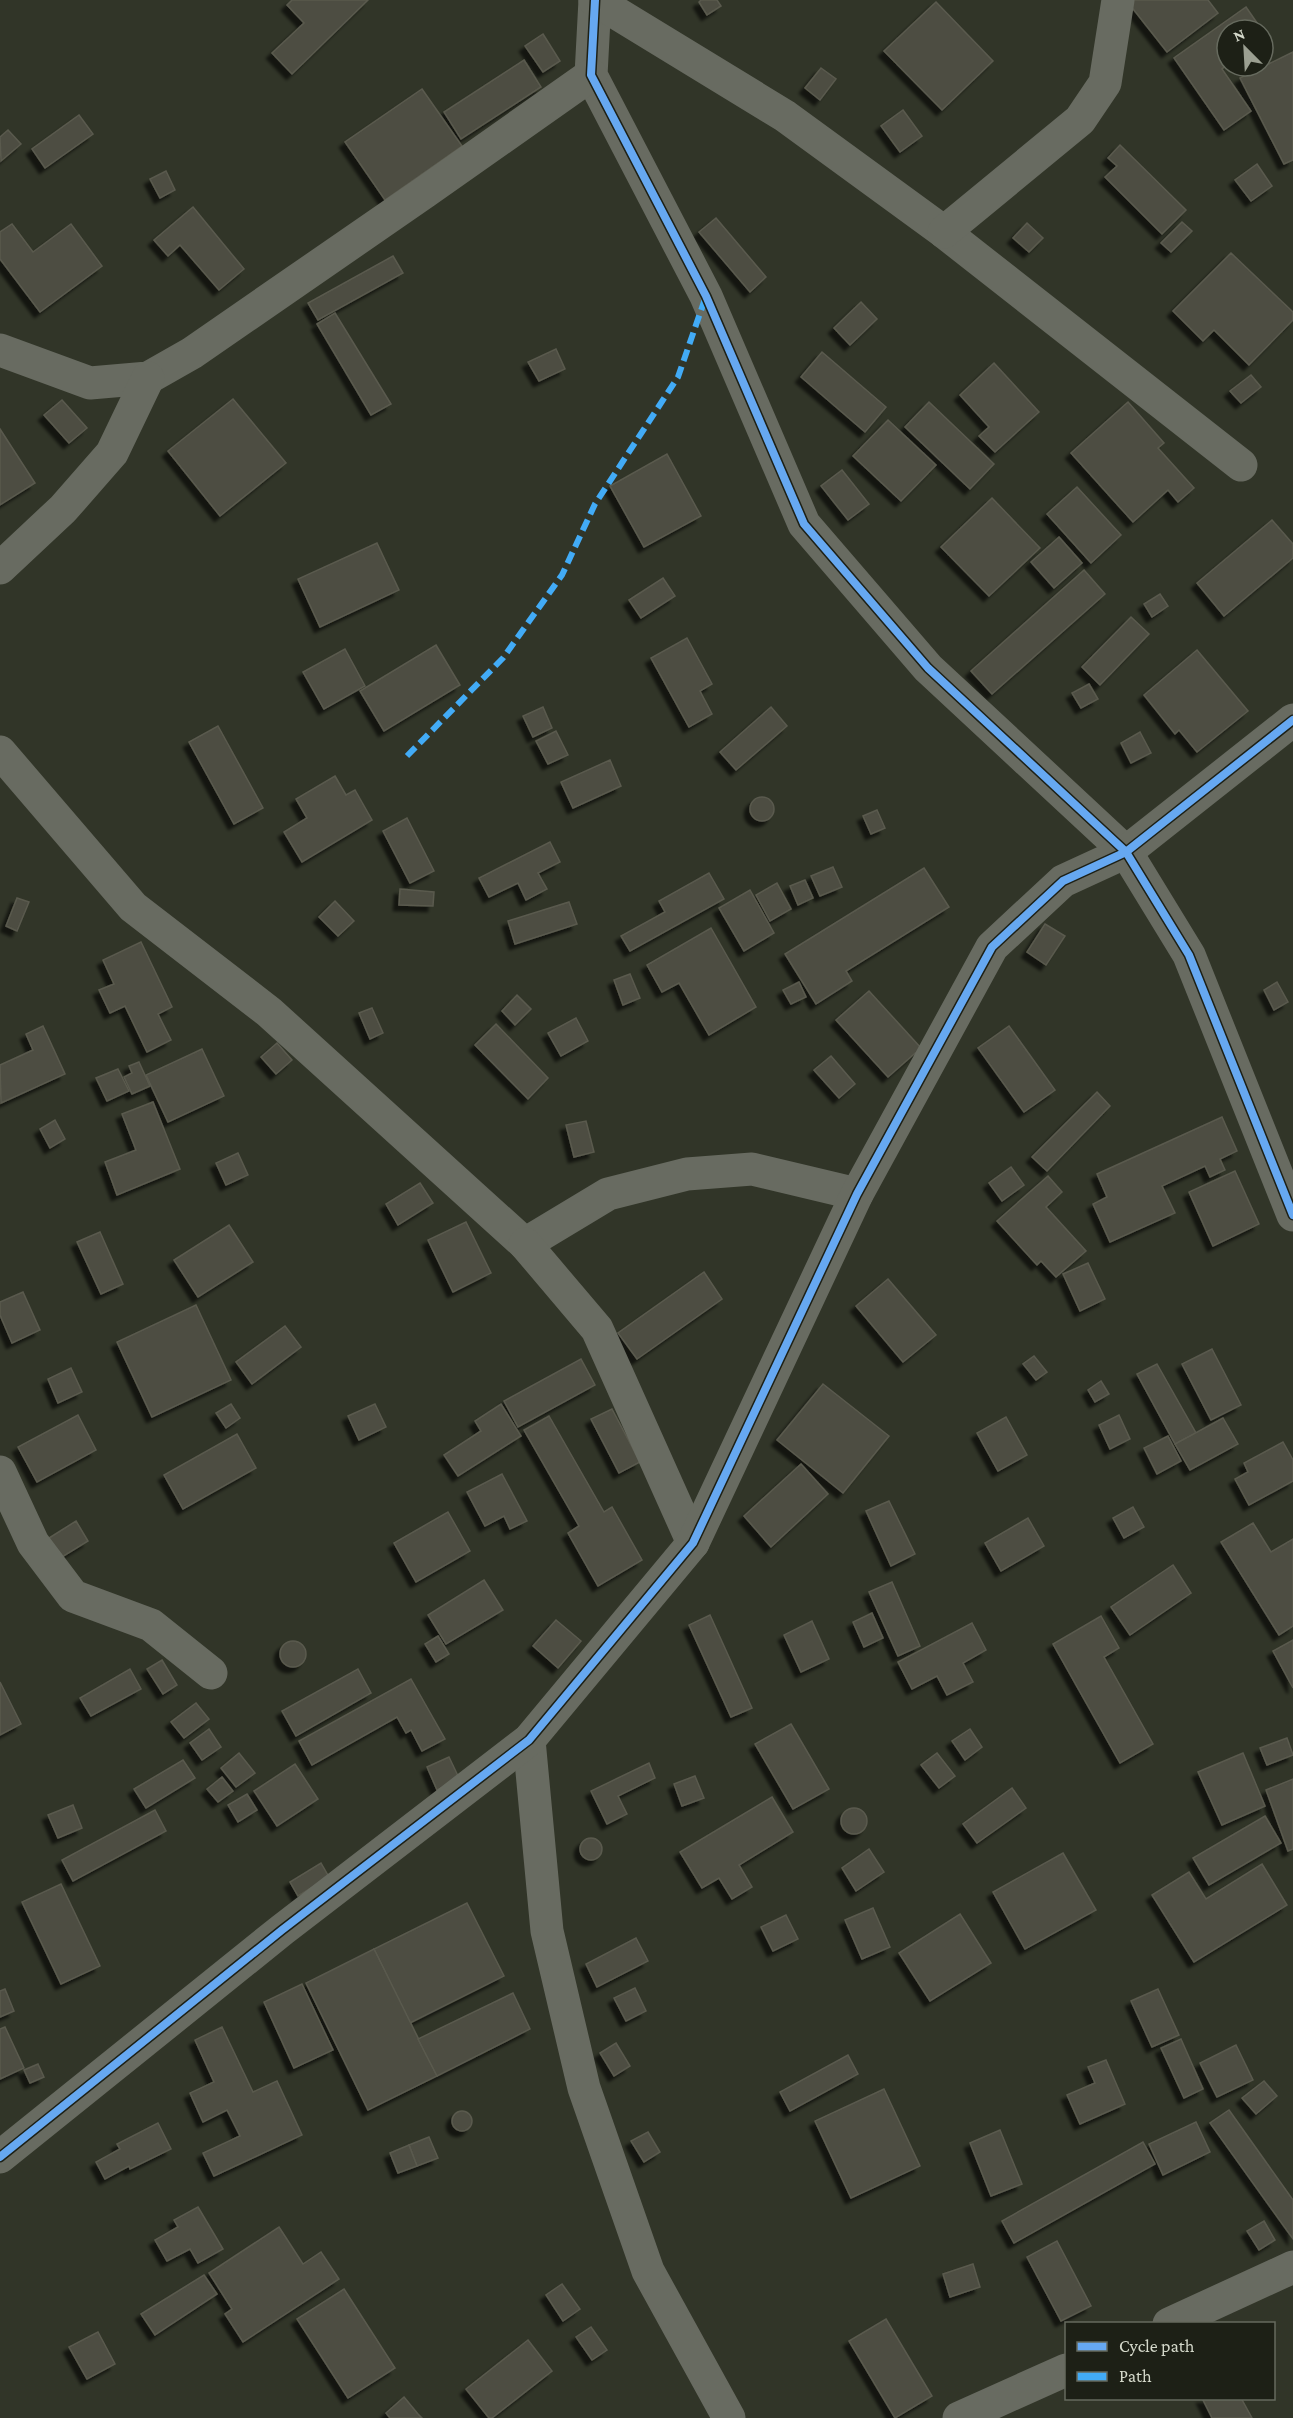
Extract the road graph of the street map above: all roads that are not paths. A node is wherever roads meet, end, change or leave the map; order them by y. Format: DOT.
graph roads {
  1 [pos="595,0"];
  2 [pos="1118,0"];
  3 [pos="591,75"];
  4 [pos="944,232"];
  5 [pos="0,350"];
  6 [pos="148,378"];
  7 [pos="1241,465"];
  8 [pos="0,568"];
  9 [pos="1293,720"];
  10 [pos="0,752"];
  11 [pos="1126,852"];
  12 [pos="857,1194"];
  13 [pos="1293,1215"];
  14 [pos="525,1244"];
  15 [pos="0,1472"];
  16 [pos="693,1543"];
  17 [pos="211,1673"];
  18 [pos="529,1740"];
  19 [pos="0,2157"];
  20 [pos="1293,2267"];
  21 [pos="1173,2322"];
  22 [pos="1065,2370"];
  23 [pos="729,2418"];
  24 [pos="959,2418"];
  1 -- 3 [label="street"];
  1 -- 4 [label="street"];
  2 -- 4 [label="street"];
  3 -- 6 [label="street"];
  3 -- 11 [label="street"];
  4 -- 7 [label="street"];
  5 -- 6 [label="street"];
  6 -- 8 [label="street"];
  9 -- 11 [label="street"];
  10 -- 14 [label="street"];
  11 -- 12 [label="street"];
  11 -- 13 [label="street"];
  12 -- 14 [label="street"];
  12 -- 16 [label="street"];
  14 -- 16 [label="street"];
  15 -- 17 [label="street"];
  16 -- 18 [label="street"];
  18 -- 19 [label="street"];
  18 -- 23 [label="street"];
  20 -- 21 [label="street"];
  22 -- 24 [label="street"];
}
